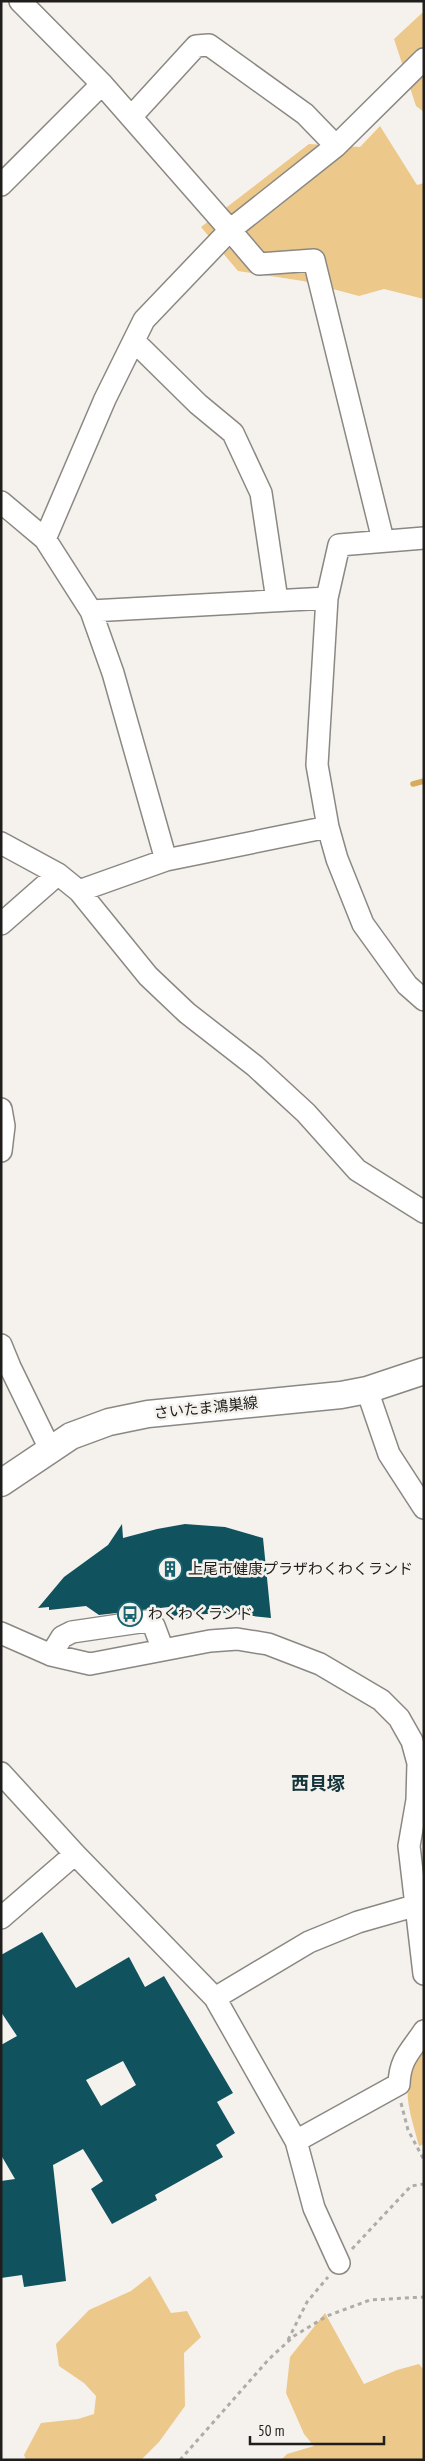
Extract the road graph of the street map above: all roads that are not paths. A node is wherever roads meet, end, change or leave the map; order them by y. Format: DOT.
graph roads {
  1 [pos="20,1"];
  2 [pos="424,59"];
  3 [pos="102,84"];
  4 [pos="131,118"];
  5 [pos="336,146"];
  6 [pos="1,185"];
  7 [pos="230,230"];
  8 [pos="134,341"];
  9 [pos="1,502"];
  10 [pos="424,538"];
  11 [pos="45,539"];
  12 [pos="383,540"];
  13 [pos="327,598"];
  14 [pos="277,600"];
  15 [pos="91,611"];
  16 [pos="328,826"];
  17 [pos="1,843"];
  18 [pos="166,860"];
  19 [pos="58,874"];
  20 [pos="79,891"];
  21 [pos="1,924"];
  22 [pos="424,1000"];
  23 [pos="1,1109"];
  24 [pos="1,1151"];
  25 [pos="424,1212"];
  26 [pos="1,1345"];
  27 [pos="424,1370"];
  28 [pos="367,1390"];
  29 [pos="50,1449"];
  30 [pos="1,1483"];
  31 [pos="424,1508"];
  32 [pos="1,1633"];
  33 [pos="163,1650"];
  34 [pos="51,1655"];
  35 [pos="1,1773"];
  36 [pos="75,1854"];
  37 [pos="420,1903"];
  38 [pos="1,1918"];
  39 [pos="424,1974"];
  40 [pos="215,1998"];
  41 [pos="424,2031"];
  42 [pos="296,2141"];
  43 [pos="339,2263"];
  1 -- 3 [label="street"];
  2 -- 5 [label="street"];
  3 -- 4 [label="street"];
  3 -- 6 [label="street"];
  4 -- 5 [label="street"];
  4 -- 7 [label="street"];
  5 -- 7 [label="street"];
  7 -- 8 [label="street"];
  7 -- 12 [label="street"];
  8 -- 11 [label="street"];
  8 -- 14 [label="street"];
  9 -- 11 [label="street"];
  10 -- 12 [label="street"];
  11 -- 15 [label="street"];
  12 -- 13 [label="street"];
  13 -- 14 [label="street"];
  13 -- 16 [label="street"];
  14 -- 15 [label="street"];
  15 -- 18 [label="street"];
  16 -- 18 [label="street"];
  16 -- 22 [label="street"];
  17 -- 19 [label="street"];
  18 -- 20 [label="street"];
  19 -- 20 [label="street"];
  19 -- 21 [label="street"];
  20 -- 25 [label="street"];
  23 -- 24 [label="street"];
  26 -- 29 [label="street"];
  27 -- 28 [label="main road, さいたま鴻巣線"];
  28 -- 29 [label="main road, さいたま鴻巣線"];
  28 -- 31 [label="street"];
  29 -- 30 [label="main road, さいたま鴻巣線"];
  32 -- 34 [label="street"];
  33 -- 34 [label="street"];
  33 -- 34 [label="street"];
  33 -- 37 [label="street"];
  35 -- 36 [label="street"];
  36 -- 38 [label="street"];
  36 -- 40 [label="street"];
  37 -- 39 [label="street"];
  37 -- 40 [label="street"];
  40 -- 42 [label="street"];
  41 -- 42 [label="street"];
  42 -- 43 [label="street"];
}
